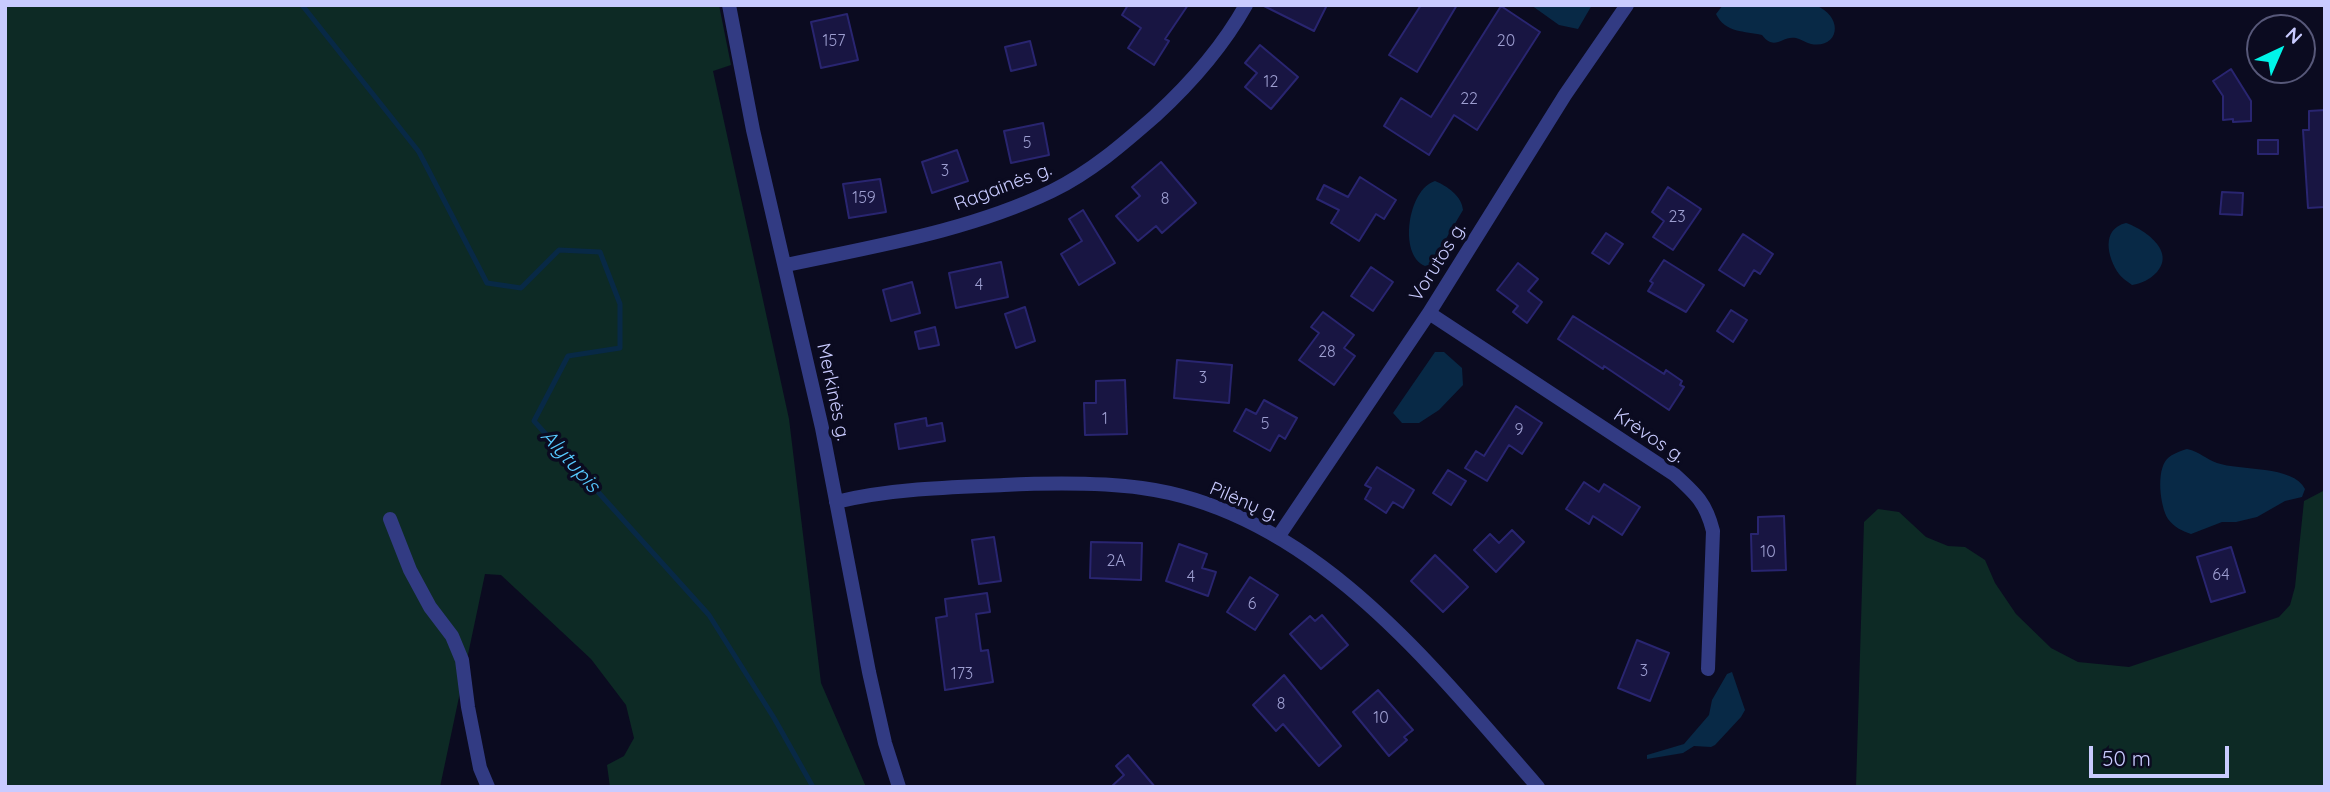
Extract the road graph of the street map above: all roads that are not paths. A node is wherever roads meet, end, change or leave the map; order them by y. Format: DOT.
graph roads {
  1 [pos="729,5"];
  2 [pos="1246,5"];
  3 [pos="1627,5"];
  4 [pos="786,265"];
  5 [pos="1429,313"];
  6 [pos="836,502"];
  7 [pos="390,519"];
  8 [pos="1278,537"];
  9 [pos="1708,669"];
  10 [pos="488,787"];
  11 [pos="899,787"];
  12 [pos="1538,787"];
  1 -- 4 [label="street, Merkinės g."];
  2 -- 4 [label="street, Ragainės g."];
  3 -- 5 [label="street, Vorutos g."];
  4 -- 6 [label="street, Merkinės g."];
  5 -- 8 [label="street, Vorutos g."];
  5 -- 9 [label="street, Krėvos g."];
  6 -- 8 [label="street, Pilėnų g."];
  6 -- 11 [label="street, Merkinės g."];
  7 -- 10 [label="street"];
  8 -- 12 [label="street, Pilėnų g."];
}
